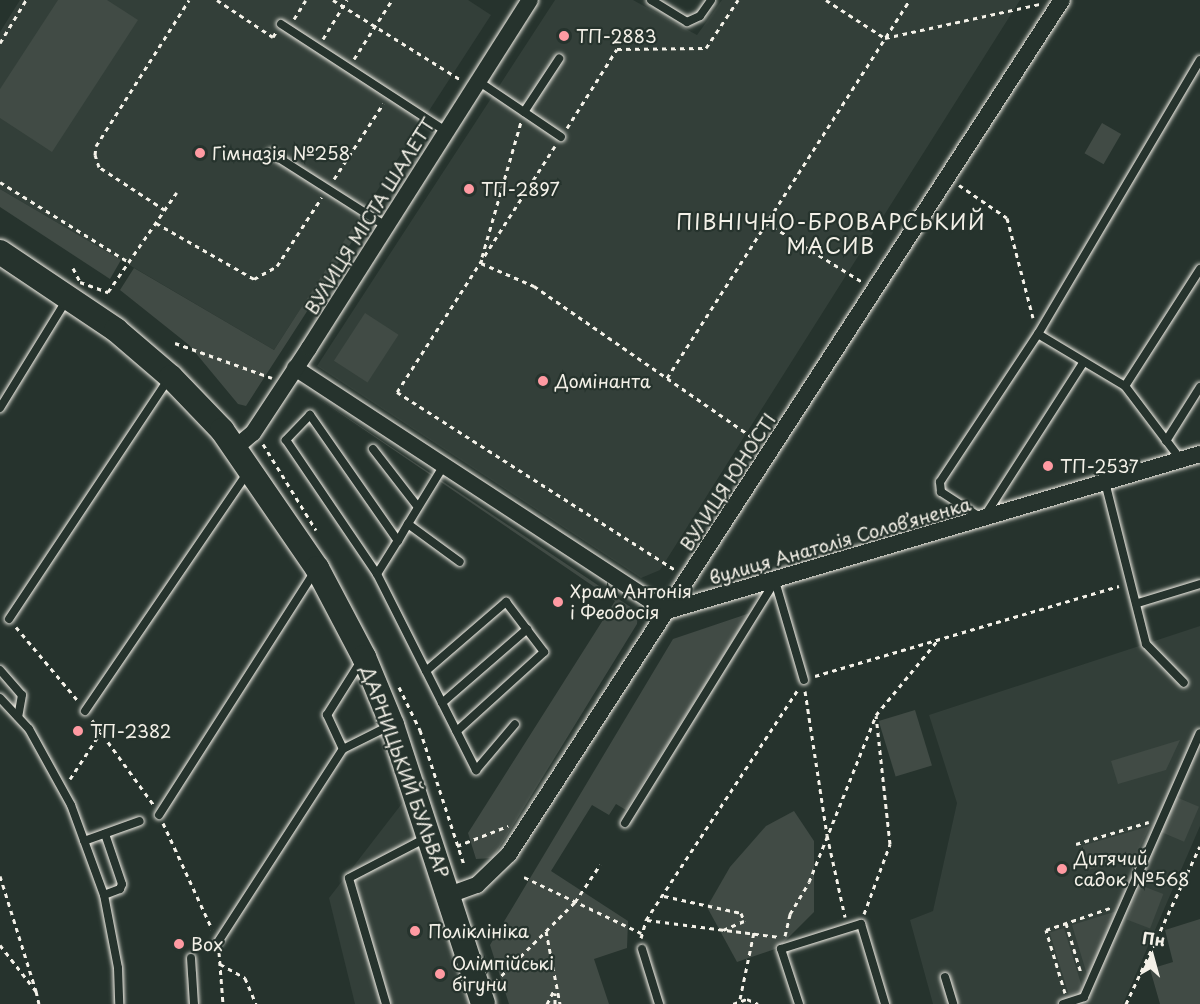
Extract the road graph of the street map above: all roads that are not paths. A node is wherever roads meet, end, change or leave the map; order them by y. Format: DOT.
graph roads {
  1 [pos="530,0"];
  2 [pos="651,0"];
  3 [pos="711,0"];
  4 [pos="1062,0"];
  5 [pos="285,26"];
  6 [pos="559,59"];
  7 [pos="1200,60"];
  8 [pos="471,82"];
  9 [pos="524,112"];
  10 [pos="446,131"];
  11 [pos="561,137"];
  12 [pos="271,153"];
  13 [pos="386,225"];
  14 [pos="0,252"];
  15 [pos="1200,269"];
  16 [pos="69,297"];
  17 [pos="1038,334"];
  18 [pos="1083,363"];
  19 [pos="295,368"];
  20 [pos="171,377"];
  21 [pos="1125,386"];
  22 [pos="1200,387"];
  23 [pos="0,408"];
  24 [pos="1166,441"];
  25 [pos="235,448"];
  26 [pos="373,449"];
  27 [pos="1200,454"];
  28 [pos="1181,460"];
  29 [pos="444,465"];
  30 [pos="251,469"];
  31 [pos="1105,482"];
  32 [pos="418,507"];
  33 [pos="983,519"];
  34 [pos="408,524"];
  35 [pos="398,541"];
  36 [pos="460,562"];
  37 [pos="317,568"];
  38 [pos="377,574"];
  39 [pos="775,581"];
  40 [pos="1200,584"];
  41 [pos="1138,603"];
  42 [pos="667,611"];
  43 [pos="9,619"];
  44 [pos="526,629"];
  45 [pos="364,657"];
  46 [pos="0,670"];
  47 [pos="426,671"];
  48 [pos="804,680"];
  49 [pos="1184,683"];
  50 [pos="0,698"];
  51 [pos="442,703"];
  52 [pos="86,711"];
  53 [pos="18,717"];
  54 [pos="515,724"];
  55 [pos="392,725"];
  56 [pos="457,731"];
  57 [pos="1200,733"];
  58 [pos="343,749"];
  59 [pos="159,814"];
  60 [pos="140,821"];
  61 [pos="625,823"];
  62 [pos="105,834"];
  63 [pos="429,837"];
  64 [pos="84,841"];
  65 [pos="104,895"];
  66 [pos="448,895"];
  67 [pos="218,942"];
  68 [pos="642,948"];
  69 [pos="191,958"];
  70 [pos="945,977"];
  71 [pos="1066,1003"];
  72 [pos="119,1004"];
  73 [pos="194,1004"];
  74 [pos="386,1004"];
  75 [pos="483,1004"];
  76 [pos="659,1004"];
  77 [pos="799,1004"];
  78 [pos="885,1004"];
  79 [pos="953,1004"];
  1 -- 8 [label="street, ВУЛИЦЯ МІСТА ШАЛЕТТ"];
  2 -- 3 [label="lane"];
  4 -- 42 [label="street, ВУЛИЦЯ ЮНОСТІ"];
  5 -- 10 [label="lane"];
  6 -- 9 [label="lane"];
  7 -- 17 [label="lane"];
  8 -- 9 [label="lane"];
  8 -- 10 [label="street, ВУЛИЦЯ МІСТА ШАЛЕТТ"];
  9 -- 11 [label="lane"];
  10 -- 13 [label="street, ВУЛИЦЯ МІСТА ШАЛЕТТ"];
  12 -- 13 [label="lane"];
  13 -- 19 [label="street, ВУЛИЦЯ МІСТА ШАЛЕТТ"];
  14 -- 16 [label="street, ДАРНИЦЬКИЙ БУЛЬВАР"];
  15 -- 21 [label="lane"];
  16 -- 20 [label="street, ДАРНИЦЬКИЙ БУЛЬВАР"];
  16 -- 23 [label="lane"];
  17 -- 18 [label="lane"];
  17 -- 33 [label="lane"];
  18 -- 21 [label="lane"];
  18 -- 33 [label="lane"];
  19 -- 25 [label="street, ВУЛИЦЯ МІСТА ШАЛЕТТ"];
  19 -- 29 [label="street"];
  20 -- 25 [label="street, ДАРНИЦЬКИЙ БУЛЬВАР"];
  20 -- 43 [label="lane"];
  21 -- 24 [label="lane"];
  22 -- 24 [label="lane"];
  24 -- 28 [label="lane"];
  25 -- 30 [label="street, ДАРНИЦЬКИЙ БУЛЬВАР"];
  26 -- 32 [label="lane"];
  27 -- 28 [label="street, вулиця Анатолія Соловʼяненка"];
  28 -- 31 [label="street, вулиця Анатолія Соловʼяненка"];
  29 -- 32 [label="lane"];
  29 -- 42 [label="street"];
  30 -- 37 [label="street, ДАРНИЦЬКИЙ БУЛЬВАР"];
  30 -- 52 [label="lane"];
  31 -- 33 [label="street, вулиця Анатолія Соловʼяненка"];
  31 -- 41 [label="lane"];
  32 -- 34 [label="lane"];
  33 -- 39 [label="street, вулиця Анатолія Соловʼяненка"];
  34 -- 35 [label="lane"];
  34 -- 36 [label="lane"];
  35 -- 38 [label="lane"];
  35 -- 38 [label="lane"];
  37 -- 45 [label="street, ДАРНИЦЬКИЙ БУЛЬВАР"];
  37 -- 59 [label="lane"];
  38 -- 47 [label="lane"];
  39 -- 42 [label="street, вулиця Анатолія Соловʼяненка"];
  39 -- 48 [label="lane"];
  39 -- 61 [label="lane"];
  40 -- 41 [label="lane"];
  41 -- 49 [label="lane"];
  42 -- 66 [label="street"];
  44 -- 47 [label="lane"];
  44 -- 51 [label="lane"];
  44 -- 56 [label="lane"];
  45 -- 55 [label="street, ДАРНИЦЬКИЙ БУЛЬВАР"];
  45 -- 58 [label="lane"];
  46 -- 53 [label="lane"];
  47 -- 51 [label="lane"];
  50 -- 53 [label="lane"];
  51 -- 56 [label="lane"];
  53 -- 64 [label="lane"];
  54 -- 56 [label="lane"];
  55 -- 58 [label="lane"];
  55 -- 63 [label="street, ДАРНИЦЬКИЙ БУЛЬВАР"];
  57 -- 71 [label="lane"];
  58 -- 67 [label="lane"];
  60 -- 62 [label="lane"];
  62 -- 64 [label="lane"];
  62 -- 65 [label="lane"];
  63 -- 66 [label="street, ДАРНИЦЬКИЙ БУЛЬВАР"];
  63 -- 74 [label="lane"];
  64 -- 65 [label="lane"];
  65 -- 72 [label="lane"];
  66 -- 75 [label="street, ДАРНИЦЬКИЙ БУЛЬВАР"];
  68 -- 76 [label="lane"];
  69 -- 73 [label="lane"];
  70 -- 79 [label="lane"];
  77 -- 78 [label="lane"];
}
